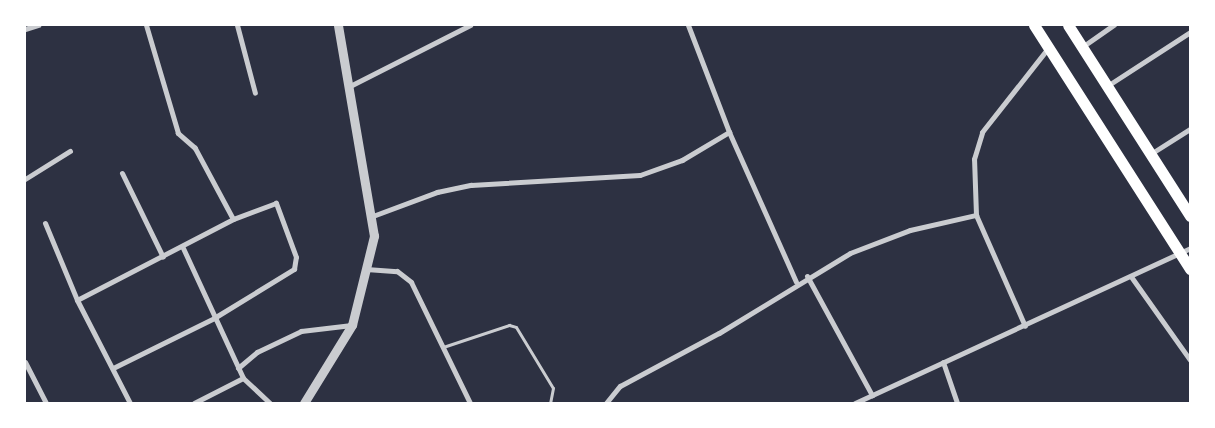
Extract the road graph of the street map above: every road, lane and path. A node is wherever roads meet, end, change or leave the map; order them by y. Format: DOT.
graph roads {
  1 [pos="38,25"];
  2 [pos="146,25"];
  3 [pos="237,25"];
  4 [pos="338,25"];
  5 [pos="470,25"];
  6 [pos="688,25"];
  7 [pos="1034,25"];
  8 [pos="1068,25"];
  9 [pos="1114,25"];
  10 [pos="25,30"];
  11 [pos="1190,32"];
  12 [pos="1082,47"];
  13 [pos="1048,48"];
  14 [pos="1106,86"];
  15 [pos="347,87"];
  16 [pos="255,93"];
  17 [pos="1190,129"];
  18 [pos="729,132"];
  19 [pos="70,151"];
  20 [pos="1152,153"];
  21 [pos="122,173"];
  22 [pos="25,179"];
  23 [pos="1189,210"];
  24 [pos="976,215"];
  25 [pos="370,217"];
  26 [pos="233,219"];
  27 [pos="45,223"];
  28 [pos="183,248"];
  29 [pos="1185,251"];
  30 [pos="163,257"];
  31 [pos="366,269"];
  32 [pos="1190,269"];
  33 [pos="807,276"];
  34 [pos="1132,278"];
  35 [pos="796,282"];
  36 [pos="77,300"];
  37 [pos="214,318"];
  38 [pos="352,325"];
  39 [pos="1025,326"];
  40 [pos="443,347"];
  41 [pos="1190,360"];
  42 [pos="25,362"];
  43 [pos="943,362"];
  44 [pos="113,368"];
  45 [pos="238,368"];
  46 [pos="243,378"];
  47 [pos="872,395"];
  48 [pos="46,403"];
  49 [pos="130,403"];
  50 [pos="194,403"];
  51 [pos="270,403"];
  52 [pos="304,403"];
  53 [pos="470,403"];
  54 [pos="550,403"];
  55 [pos="606,403"];
  56 [pos="855,403"];
  57 [pos="957,403"];
  1 -- 10 [label="street"];
  2 -- 26 [label="street"];
  3 -- 16 [label="street"];
  4 -- 15 [label="street"];
  5 -- 15 [label="street"];
  6 -- 18 [label="street"];
  7 -- 13 [label="highway"];
  8 -- 12 [label="highway"];
  9 -- 12 [label="street"];
  11 -- 14 [label="street"];
  12 -- 14 [label="highway"];
  13 -- 24 [label="street"];
  13 -- 29 [label="highway"];
  14 -- 20 [label="highway"];
  15 -- 25 [label="street"];
  17 -- 20 [label="street"];
  18 -- 25 [label="street"];
  18 -- 35 [label="street"];
  19 -- 22 [label="street"];
  20 -- 23 [label="highway"];
  21 -- 30 [label="street"];
  24 -- 33 [label="street"];
  24 -- 39 [label="street"];
  25 -- 31 [label="street"];
  26 -- 28 [label="street"];
  26 -- 37 [label="street"];
  27 -- 36 [label="street"];
  28 -- 30 [label="street"];
  28 -- 37 [label="street"];
  29 -- 32 [label="highway"];
  29 -- 34 [label="street"];
  30 -- 36 [label="street"];
  31 -- 38 [label="street"];
  31 -- 40 [label="street"];
  33 -- 35 [label="street"];
  33 -- 47 [label="street"];
  34 -- 39 [label="street"];
  34 -- 41 [label="street"];
  35 -- 55 [label="street"];
  36 -- 44 [label="street"];
  37 -- 44 [label="street"];
  37 -- 45 [label="street"];
  38 -- 45 [label="street"];
  38 -- 52 [label="street"];
  39 -- 43 [label="street"];
  40 -- 53 [label="street"];
  40 -- 54 [label="lane"];
  42 -- 48 [label="street"];
  43 -- 47 [label="street"];
  43 -- 57 [label="street"];
  44 -- 49 [label="street"];
  45 -- 46 [label="street"];
  46 -- 50 [label="street"];
  46 -- 51 [label="street"];
  47 -- 56 [label="street"];
}
